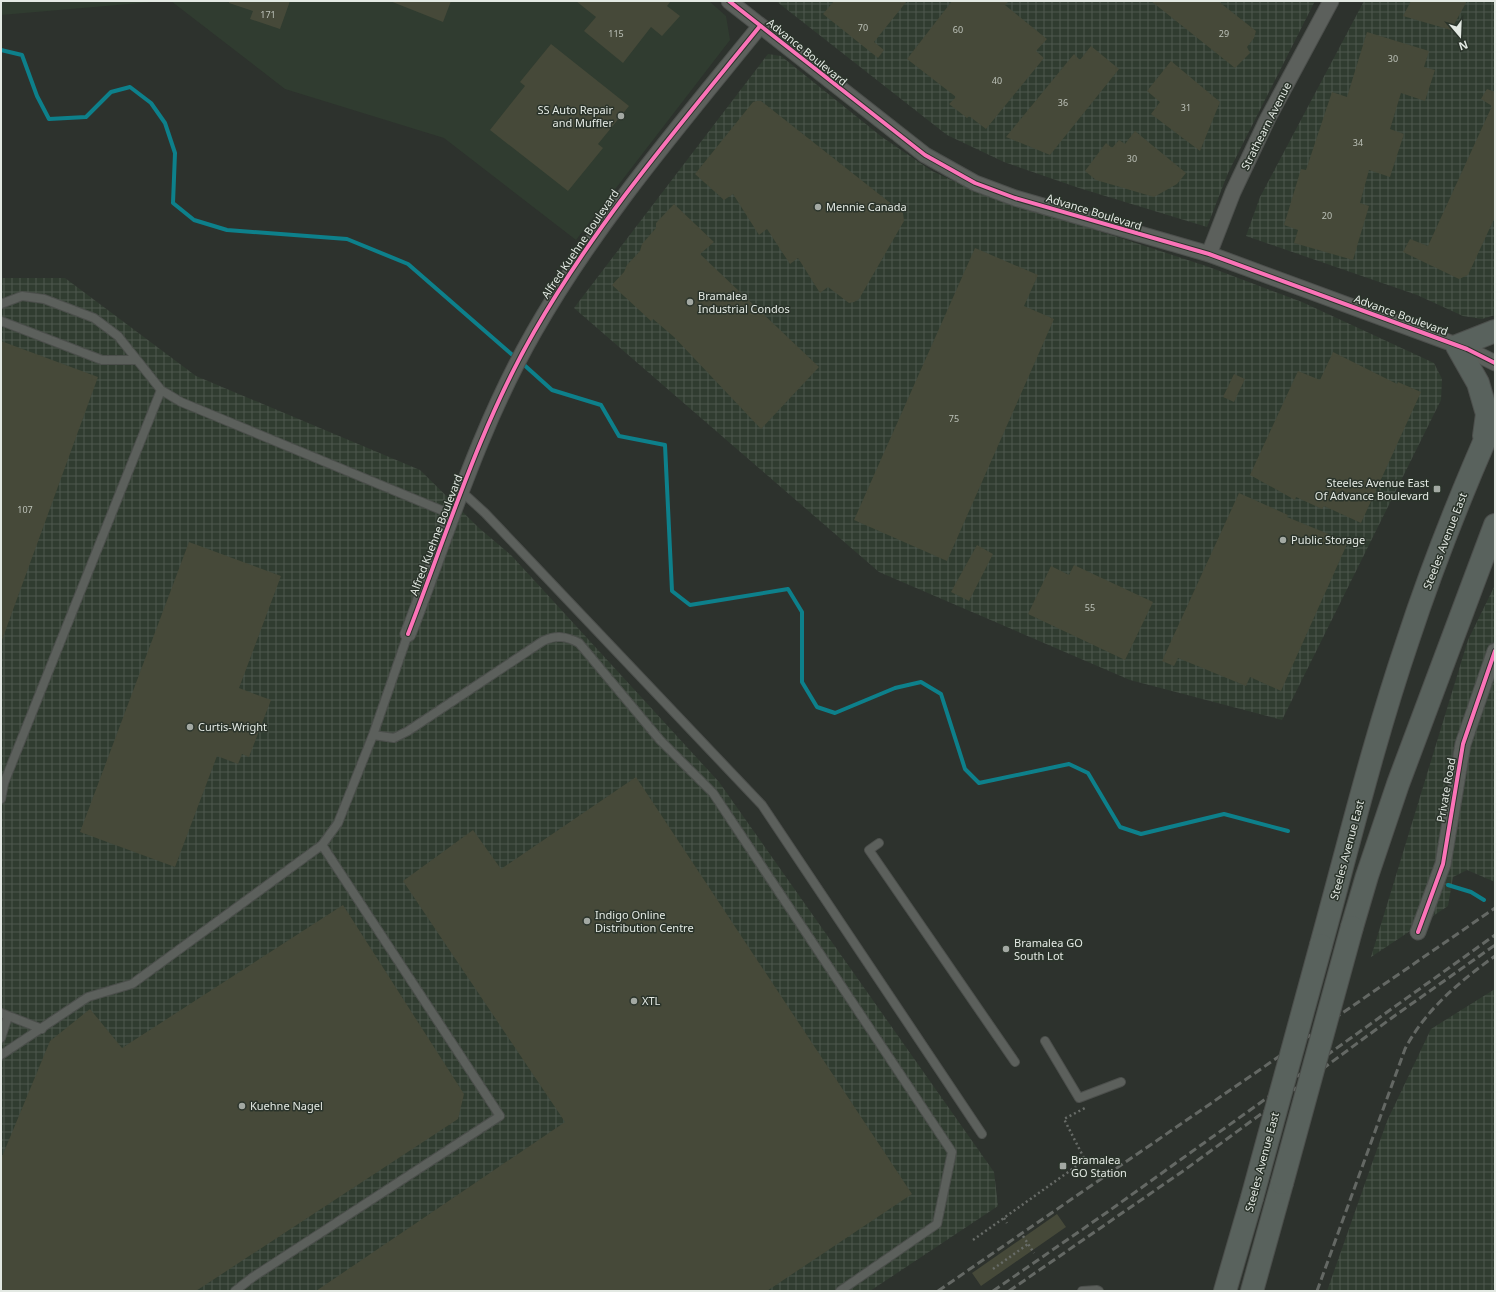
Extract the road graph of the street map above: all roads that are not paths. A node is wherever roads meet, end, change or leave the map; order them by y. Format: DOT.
graph roads {
  1 [pos="730,1"];
  2 [pos="1331,1"];
  3 [pos="760,26"];
  4 [pos="1209,254"];
  5 [pos="1,304"];
  6 [pos="1,320"];
  7 [pos="1495,331"];
  8 [pos="1457,346"];
  9 [pos="136,360"];
  10 [pos="1495,363"];
  11 [pos="161,390"];
  12 [pos="1495,417"];
  13 [pos="1482,445"];
  14 [pos="462,492"];
  15 [pos="453,515"];
  16 [pos="1495,525"];
  17 [pos="408,634"];
  18 [pos="1495,650"];
  19 [pos="373,735"];
  20 [pos="3,784"];
  21 [pos="1,799"];
  22 [pos="879,843"];
  23 [pos="322,846"];
  24 [pos="1418,932"];
  25 [pos="5,1014"];
  26 [pos="42,1029"];
  27 [pos="1,1038"];
  28 [pos="1045,1040"];
  29 [pos="1,1055"];
  30 [pos="1015,1062"];
  31 [pos="1121,1082"];
  32 [pos="982,1134"];
  33 [pos="235,1291"];
  34 [pos="840,1291"];
  35 [pos="1082,1291"];
  36 [pos="1099,1291"];
  37 [pos="1225,1291"];
  38 [pos="1252,1291"];
  1 -- 3 [label="street, Advance Boulevard"];
  2 -- 4 [label="street, Strathearn Avenue"];
  3 -- 4 [label="street, Advance Boulevard"];
  3 -- 14 [label="street, Alfred Kuehne Boulevard"];
  4 -- 8 [label="street, Advance Boulevard"];
  5 -- 9 [label="lane"];
  6 -- 9 [label="lane"];
  7 -- 8 [label="main road"];
  8 -- 10 [label="street, Advance Boulevard"];
  8 -- 13 [label="main road"];
  9 -- 11 [label="lane"];
  11 -- 15 [label="lane"];
  11 -- 20 [label="lane"];
  12 -- 13 [label="main road, Steeles Avenue East"];
  13 -- 37 [label="main road, Steeles Avenue East, bridge"];
  14 -- 15 [label="street, Alfred Kuehne Boulevard"];
  14 -- 32 [label="lane"];
  15 -- 17 [label="street, Alfred Kuehne Boulevard"];
  16 -- 38 [label="main road, bridge"];
  17 -- 19 [label="lane"];
  18 -- 24 [label="street, Private Road"];
  19 -- 23 [label="lane"];
  19 -- 34 [label="lane"];
  20 -- 21 [label="lane"];
  22 -- 30 [label="lane"];
  23 -- 26 [label="lane"];
  23 -- 33 [label="lane"];
  25 -- 26 [label="lane"];
  25 -- 27 [label="lane"];
  26 -- 29 [label="lane"];
  28 -- 31 [label="lane"];
  35 -- 36 [label="lane"];
}
